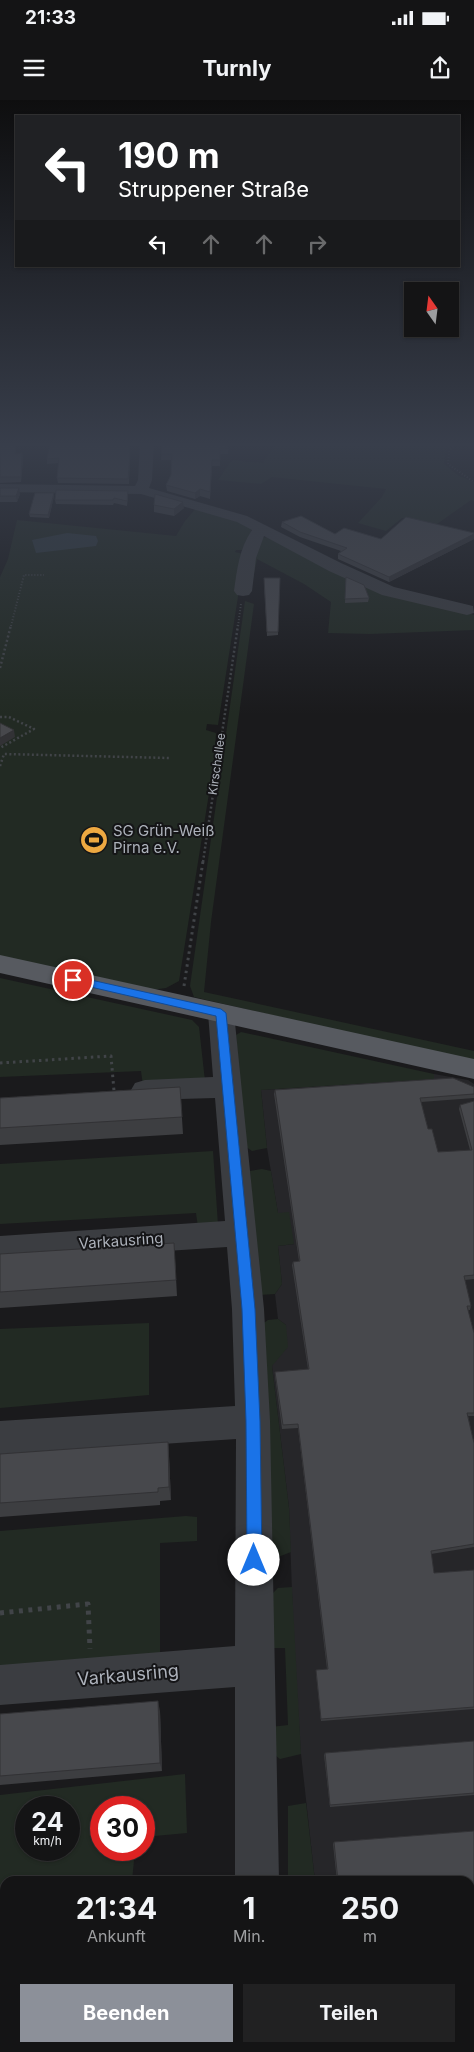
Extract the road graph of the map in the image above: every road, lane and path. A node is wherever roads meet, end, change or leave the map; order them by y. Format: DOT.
graph roads {
  1 [pos="257,533"];
  2 [pos="269,533"];
  3 [pos="44,575"];
  4 [pos="243,591"];
  5 [pos="467,610"];
  6 [pos="0,668"];
  7 [pos="0,717"];
  8 [pos="0,748"];
  9 [pos="169,758"];
  10 [pos="0,766"];
  11 [pos="0,964"];
  12 [pos="181,1003"];
  13 [pos="221,1013"];
  14 [pos="0,1063"];
  15 [pos="474,1069"];
  16 [pos="228,1087"];
  17 [pos="114,1091"];
  18 [pos="242,1233"];
  19 [pos="0,1249"];
  20 [pos="253,1421"];
  21 [pos="0,1438"];
  22 [pos="0,1613"];
  23 [pos="90,1624"];
  24 [pos="255,1665"];
  25 [pos="0,1685"];
  26 [pos="257,1876"];
  1 -- 4 [label="street"];
  2 -- 5 [label="street"];
  3 -- 6 [label="path"];
  4 -- 12 [label="path, Kirschallee"];
  7 -- 8 [label="path"];
  9 -- 10 [label="path"];
  11 -- 12 [label="main road"];
  12 -- 13 [label="main road"];
  13 -- 15 [label="main road"];
  13 -- 16 [label="street"];
  14 -- 17 [label="path"];
  16 -- 17 [label="street"];
  16 -- 18 [label="street"];
  18 -- 19 [label="street, Varkausring"];
  18 -- 20 [label="street"];
  20 -- 21 [label="street"];
  20 -- 24 [label="street"];
  22 -- 23 [label="path"];
  24 -- 25 [label="street, Varkausring"];
  24 -- 26 [label="street"];
}
